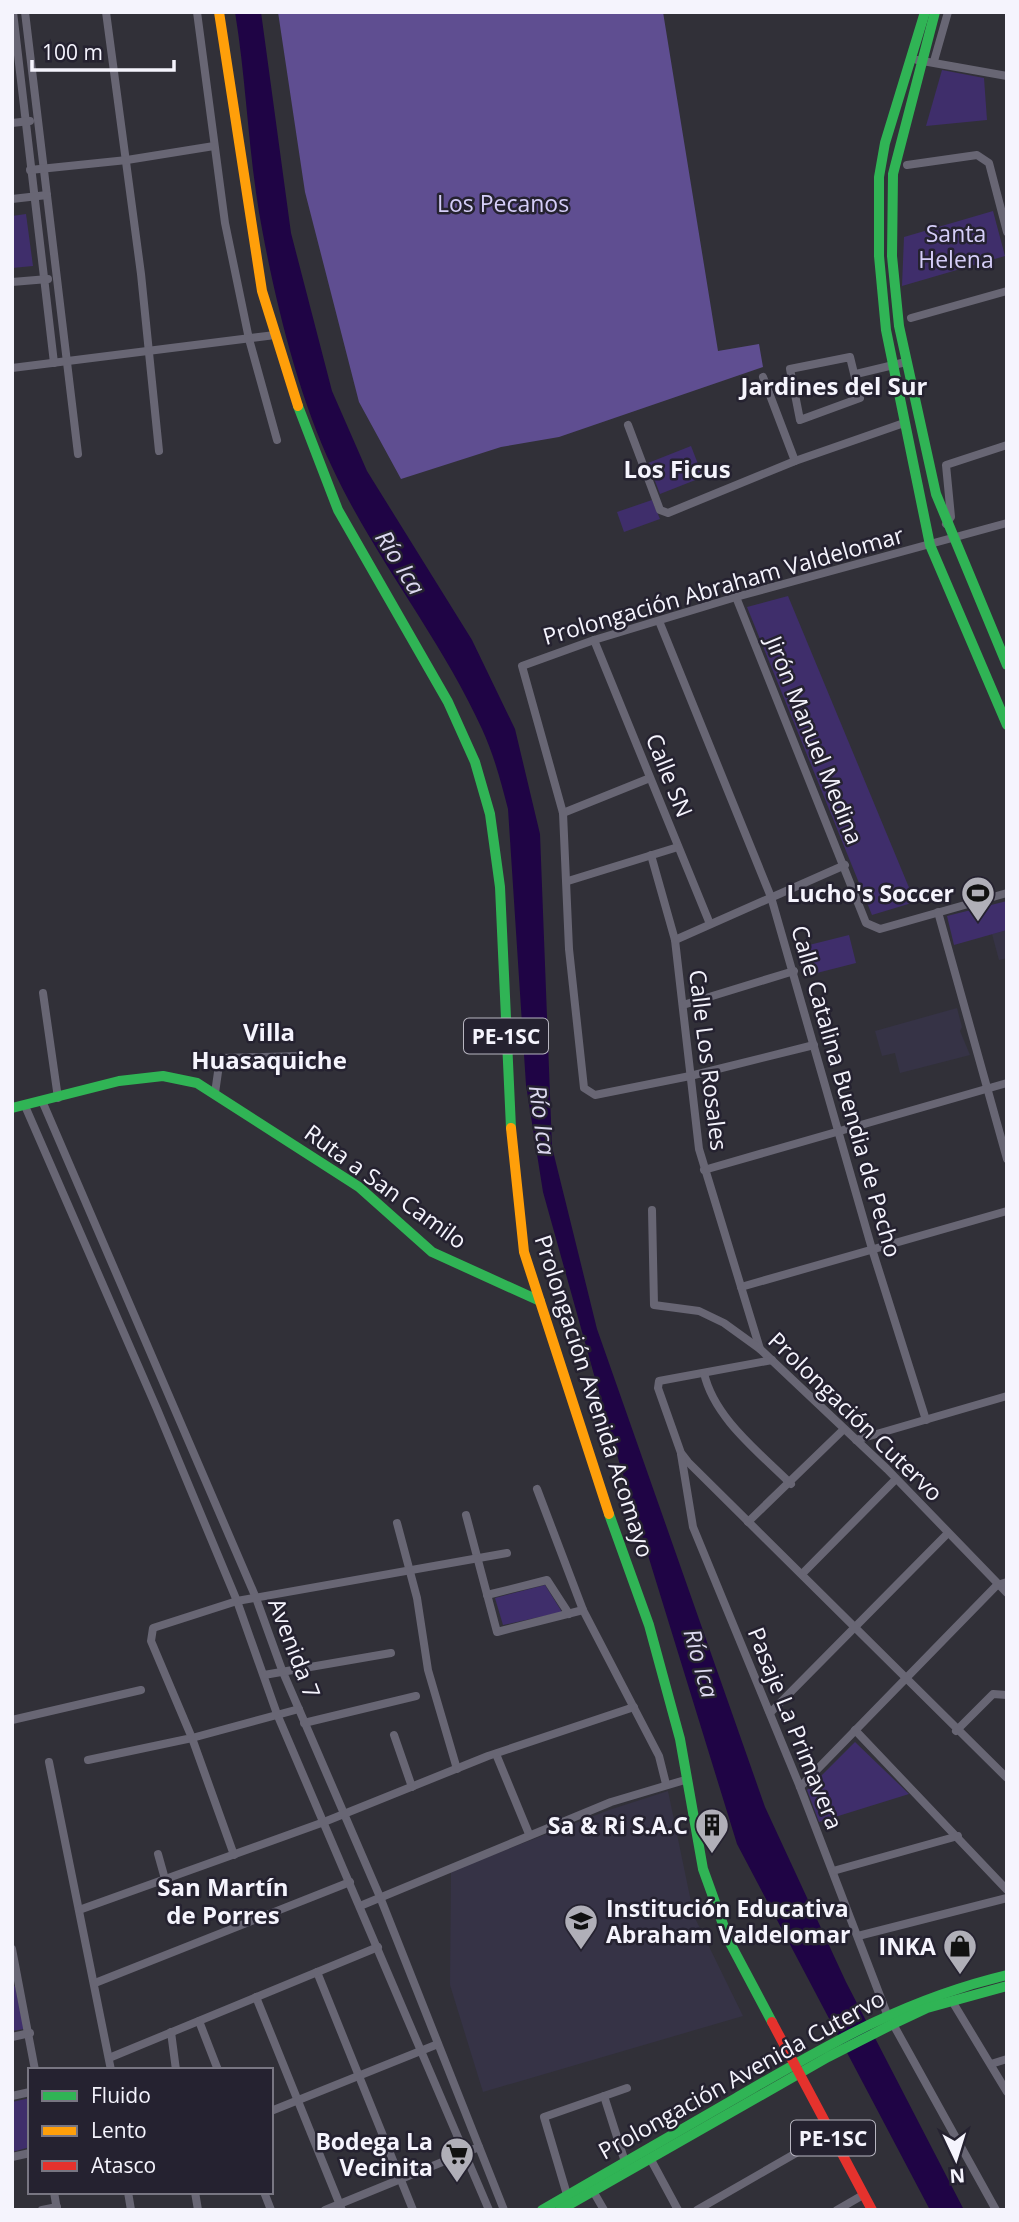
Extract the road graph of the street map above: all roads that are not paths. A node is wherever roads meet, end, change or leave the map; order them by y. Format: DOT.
graph roads {
  1 [pos="13,12"];
  2 [pos="25,12"];
  3 [pos="106,12"];
  4 [pos="197,12"];
  5 [pos="219,12"];
  6 [pos="925,12"];
  7 [pos="936,12"];
  8 [pos="948,12"];
  9 [pos="30,51"];
  10 [pos="15,53"];
  11 [pos="916,60"];
  12 [pos="934,61"];
  13 [pos="1007,76"];
  14 [pos="38,120"];
  15 [pos="25,122"];
  16 [pos="12,123"];
  17 [pos="214,146"];
  18 [pos="127,160"];
  19 [pos="907,165"];
  20 [pos="44,168"];
  21 [pos="30,170"];
  22 [pos="47,195"];
  23 [pos="33,197"];
  24 [pos="12,199"];
  25 [pos="1007,232"];
  26 [pos="56,278"];
  27 [pos="44,279"];
  28 [pos="12,282"];
  29 [pos="1007,291"];
  30 [pos="911,318"];
  31 [pos="275,335"];
  32 [pos="249,339"];
  33 [pos="148,352"];
  34 [pos="66,362"];
  35 [pos="906,362"];
  36 [pos="54,363"];
  37 [pos="892,366"];
  38 [pos="12,368"];
  39 [pos="856,374"];
  40 [pos="762,377"];
  41 [pos="904,423"];
  42 [pos="628,425"];
  43 [pos="277,440"];
  44 [pos="1007,445"];
  45 [pos="159,451"];
  46 [pos="78,454"];
  47 [pos="795,461"];
  48 [pos="1007,523"];
  49 [pos="946,524"];
  50 [pos="952,539"];
  51 [pos="930,545"];
  52 [pos="736,597"];
  53 [pos="659,621"];
  54 [pos="594,639"];
  55 [pos="1007,665"];
  56 [pos="1004,711"];
  57 [pos="1007,725"];
  58 [pos="650,778"];
  59 [pos="563,813"];
  60 [pos="678,847"];
  61 [pos="651,855"];
  62 [pos="845,865"];
  63 [pos="568,881"];
  64 [pos="1007,893"];
  65 [pos="771,897"];
  66 [pos="938,912"];
  67 [pos="710,924"];
  68 [pos="674,940"];
  69 [pos="794,971"];
  70 [pos="43,993"];
  71 [pos="683,1004"];
  72 [pos="814,1045"];
  73 [pos="299,1056"];
  74 [pos="690,1076"];
  75 [pos="1007,1083"];
  76 [pos="988,1089"];
  77 [pos="215,1093"];
  78 [pos="58,1098"];
  79 [pos="43,1103"];
  80 [pos="25,1106"];
  81 [pos="12,1108"];
  82 [pos="840,1131"];
  83 [pos="1007,1159"];
  84 [pos="704,1170"];
  85 [pos="652,1210"];
  86 [pos="1007,1211"];
  87 [pos="872,1249"];
  88 [pos="741,1287"];
  89 [pos="540,1301"];
  90 [pos="760,1349"];
  91 [pos="772,1360"];
  92 [pos="705,1373"];
  93 [pos="1007,1396"];
  94 [pos="926,1420"];
  95 [pos="844,1429"];
  96 [pos="856,1440"];
  97 [pos="681,1453"];
  98 [pos="896,1479"];
  99 [pos="791,1484"];
  100 [pos="537,1489"];
  101 [pos="466,1515"];
  102 [pos="748,1522"];
  103 [pos="397,1523"];
  104 [pos="948,1533"];
  105 [pos="507,1553"];
  106 [pos="477,1559"];
  107 [pos="410,1572"];
  108 [pos="802,1574"];
  109 [pos="1007,1582"];
  110 [pos="997,1585"];
  111 [pos="1007,1593"];
  112 [pos="487,1595"];
  113 [pos="256,1598"];
  114 [pos="237,1601"];
  115 [pos="583,1610"];
  116 [pos="569,1614"];
  117 [pos="854,1626"];
  118 [pos="391,1653"];
  119 [pos="282,1670"];
  120 [pos="264,1675"];
  121 [pos="905,1677"];
  122 [pos="141,1690"];
  123 [pos="1007,1695"];
  124 [pos="416,1696"];
  125 [pos="634,1707"];
  126 [pos="299,1709"];
  127 [pos="770,1713"];
  128 [pos="277,1714"];
  129 [pos="12,1720"];
  130 [pos="304,1723"];
  131 [pos="855,1730"];
  132 [pos="956,1731"];
  133 [pos="394,1735"];
  134 [pos="192,1738"];
  135 [pos="496,1754"];
  136 [pos="88,1760"];
  137 [pos="49,1762"];
  138 [pos="457,1769"];
  139 [pos="1007,1778"];
  140 [pos="685,1780"];
  141 [pos="666,1784"];
  142 [pos="412,1787"];
  143 [pos="800,1787"];
  144 [pos="343,1814"];
  145 [pos="324,1822"];
  146 [pos="529,1834"];
  147 [pos="958,1836"];
  148 [pos="158,1854"];
  149 [pos="234,1855"];
  150 [pos="833,1871"];
  151 [pos="165,1879"];
  152 [pos="350,1882"];
  153 [pos="1007,1890"];
  154 [pos="380,1897"];
  155 [pos="1007,1898"];
  156 [pos="360,1906"];
  157 [pos="79,1910"];
  158 [pos="858,1936"];
  159 [pos="378,1947"];
  160 [pos="12,1949"];
  161 [pos="317,1972"];
  162 [pos="1007,1975"];
  163 [pos="15,1978"];
  164 [pos="95,1983"];
  165 [pos="1007,1986"];
  166 [pos="256,1997"];
  167 [pos="952,2001"];
  168 [pos="199,2021"];
  169 [pos="887,2021"];
  170 [pos="171,2032"];
  171 [pos="30,2033"];
  172 [pos="12,2037"];
  173 [pos="438,2044"];
  174 [pos="422,2051"];
  175 [pos="109,2058"];
  176 [pos="1007,2059"];
  177 [pos="991,2064"];
  178 [pos="35,2068"];
  179 [pos="111,2068"];
  180 [pos="176,2068"];
  181 [pos="217,2068"];
  182 [pos="798,2069"];
  183 [pos="359,2076"];
  184 [pos="627,2088"];
  185 [pos="1007,2092"];
  186 [pos="604,2096"];
  187 [pos="298,2100"];
  188 [pos="273,2110"];
  189 [pos="831,2133"];
  190 [pos="479,2147"];
  191 [pos="464,2153"];
  192 [pos="650,2158"];
  193 [pos="626,2167"];
  194 [pos="401,2179"];
  195 [pos="593,2191"];
  196 [pos="863,2195"];
  197 [pos="566,2203"];
  198 [pos="340,2207"];
  199 [pos="57,2208"];
  200 [pos="42,2210"];
  201 [pos="325,2210"];
  202 [pos="412,2210"];
  203 [pos="489,2210"];
  204 [pos="504,2210"];
  205 [pos="541,2210"];
  206 [pos="604,2210"];
  207 [pos="678,2210"];
  208 [pos="697,2210"];
  209 [pos="837,2210"];
  210 [pos="872,2210"];
  211 [pos="996,2210"];
  1 -- 10 [label="street"];
  2 -- 9 [label="street"];
  3 -- 18 [label="street"];
  4 -- 17 [label="street"];
  5 -- 31 [label="street, Prolongación Avenida Acomayo / PE-1SC"];
  6 -- 11 [label="street"];
  7 -- 11 [label="street"];
  8 -- 12 [label="street"];
  9 -- 10 [label="street"];
  9 -- 14 [label="street"];
  10 -- 15 [label="street"];
  11 -- 12 [label="street"];
  11 -- 35 [label="street"];
  11 -- 37 [label="street"];
  12 -- 13 [label="street"];
  14 -- 15 [label="street"];
  14 -- 20 [label="street"];
  15 -- 16 [label="street"];
  15 -- 21 [label="street"];
  17 -- 18 [label="street"];
  17 -- 32 [label="street"];
  18 -- 20 [label="street"];
  18 -- 33 [label="street"];
  19 -- 25 [label="street"];
  20 -- 21 [label="street"];
  20 -- 22 [label="street"];
  21 -- 23 [label="street"];
  22 -- 23 [label="street"];
  22 -- 26 [label="street"];
  23 -- 24 [label="street"];
  23 -- 27 [label="street"];
  26 -- 27 [label="street"];
  26 -- 34 [label="street"];
  27 -- 28 [label="street"];
  27 -- 36 [label="street"];
  29 -- 30 [label="street"];
  31 -- 32 [label="street"];
  31 -- 89 [label="street, Prolongación Avenida Acomayo / PE-1SC"];
  32 -- 33 [label="street"];
  32 -- 43 [label="street"];
  33 -- 34 [label="street"];
  33 -- 45 [label="street"];
  34 -- 36 [label="street"];
  34 -- 46 [label="street"];
  35 -- 37 [label="street"];
  35 -- 49 [label="street"];
  36 -- 38 [label="street"];
  37 -- 39 [label="street"];
  37 -- 41 [label="street"];
  39 -- 39 [label="street"];
  40 -- 47 [label="street"];
  41 -- 47 [label="street"];
  41 -- 51 [label="street"];
  42 -- 47 [label="street"];
  44 -- 49 [label="street"];
  48 -- 50 [label="street, Prolongación Abraham Valdelomar"];
  49 -- 50 [label="street"];
  50 -- 51 [label="street, Prolongación Abraham Valdelomar"];
  50 -- 55 [label="street"];
  51 -- 52 [label="street, Prolongación Abraham Valdelomar"];
  51 -- 56 [label="street"];
  52 -- 53 [label="street, Prolongación Abraham Valdelomar"];
  52 -- 62 [label="street, Jirón Manuel Medina"];
  53 -- 54 [label="street, Prolongación Abraham Valdelomar"];
  53 -- 65 [label="street, Calle Catalina Buendia de Pecho"];
  54 -- 58 [label="street, Calle SN"];
  54 -- 59 [label="street, Prolongación Abraham Valdelomar"];
  56 -- 57 [label="street"];
  58 -- 59 [label="street"];
  58 -- 60 [label="street, Calle SN"];
  59 -- 63 [label="street"];
  60 -- 61 [label="street"];
  60 -- 67 [label="street, Calle SN"];
  61 -- 63 [label="street"];
  61 -- 68 [label="street, Calle Los Rosales"];
  62 -- 65 [label="street"];
  62 -- 66 [label="street, Jirón Manuel Medina"];
  63 -- 74 [label="street"];
  64 -- 66 [label="street"];
  65 -- 67 [label="street"];
  65 -- 69 [label="street, Calle Catalina Buendia de Pecho"];
  66 -- 76 [label="street"];
  67 -- 68 [label="street"];
  68 -- 71 [label="street, Calle Los Rosales"];
  69 -- 71 [label="street"];
  69 -- 72 [label="street, Calle Catalina Buendia de Pecho"];
  70 -- 78 [label="street"];
  71 -- 74 [label="street, Calle Los Rosales"];
  72 -- 74 [label="street"];
  72 -- 82 [label="street, Calle Catalina Buendia de Pecho"];
  73 -- 77 [label="street"];
  74 -- 84 [label="street, Calle Los Rosales"];
  75 -- 76 [label="street"];
  76 -- 82 [label="street"];
  76 -- 83 [label="street"];
  77 -- 78 [label="street, Ruta a San Camilo"];
  77 -- 89 [label="street, Ruta a San Camilo"];
  78 -- 79 [label="street, Ruta a San Camilo"];
  79 -- 80 [label="street, Ruta a San Camilo"];
  79 -- 113 [label="street, Avenida 7"];
  80 -- 81 [label="street, Ruta a San Camilo"];
  80 -- 114 [label="street, Avenida 7"];
  82 -- 84 [label="street"];
  82 -- 87 [label="street, Calle Catalina Buendia de Pecho"];
  84 -- 88 [label="street, Calle Los Rosales"];
  85 -- 90 [label="street, Prolongación Cutervo"];
  86 -- 87 [label="street"];
  87 -- 88 [label="street"];
  87 -- 94 [label="street, Calle Catalina Buendia de Pecho"];
  88 -- 90 [label="street, Calle Los Rosales"];
  89 -- 140 [label="street, Prolongación Avenida Acomayo / PE-1SC"];
  90 -- 91 [label="street, Prolongación Cutervo"];
  91 -- 92 [label="street"];
  91 -- 95 [label="street, Prolongación Cutervo"];
  92 -- 97 [label="street, Pasaje La Primavera"];
  92 -- 99 [label="street"];
  93 -- 94 [label="street"];
  94 -- 96 [label="street"];
  95 -- 96 [label="street, Prolongación Cutervo"];
  95 -- 99 [label="street"];
  96 -- 98 [label="street, Prolongación Cutervo"];
  97 -- 102 [label="street"];
  97 -- 127 [label="street, Pasaje La Primavera"];
  98 -- 104 [label="street, Prolongación Cutervo"];
  98 -- 108 [label="street"];
  99 -- 102 [label="street"];
  100 -- 115 [label="street"];
  101 -- 106 [label="street"];
  102 -- 108 [label="street"];
  103 -- 107 [label="street"];
  104 -- 110 [label="street, Prolongación Cutervo"];
  104 -- 117 [label="street"];
  105 -- 106 [label="street"];
  106 -- 107 [label="street"];
  106 -- 112 [label="street"];
  107 -- 113 [label="street"];
  107 -- 138 [label="street"];
  108 -- 117 [label="street"];
  109 -- 110 [label="street"];
  110 -- 111 [label="street, Prolongación Cutervo"];
  110 -- 121 [label="street"];
  112 -- 116 [label="street"];
  112 -- 116 [label="street"];
  113 -- 114 [label="street"];
  113 -- 119 [label="street, Avenida 7"];
  114 -- 120 [label="street, Avenida 7"];
  114 -- 134 [label="street"];
  115 -- 116 [label="street"];
  115 -- 125 [label="street"];
  117 -- 121 [label="street"];
  117 -- 127 [label="street"];
  118 -- 119 [label="street"];
  119 -- 120 [label="street"];
  119 -- 126 [label="street, Avenida 7"];
  120 -- 128 [label="street, Avenida 7"];
  121 -- 131 [label="street"];
  121 -- 132 [label="street"];
  122 -- 129 [label="street"];
  123 -- 132 [label="street"];
  124 -- 130 [label="street"];
  125 -- 135 [label="street"];
  125 -- 141 [label="street"];
  126 -- 128 [label="street"];
  126 -- 130 [label="street, Avenida 7"];
  127 -- 143 [label="street, Pasaje La Primavera"];
  128 -- 134 [label="street"];
  128 -- 145 [label="street, Avenida 7"];
  130 -- 144 [label="street, Avenida 7"];
  131 -- 143 [label="street"];
  131 -- 147 [label="street"];
  132 -- 139 [label="street"];
  133 -- 142 [label="street"];
  134 -- 136 [label="street"];
  134 -- 149 [label="street"];
  135 -- 138 [label="street"];
  135 -- 146 [label="street"];
  137 -- 157 [label="street"];
  138 -- 142 [label="street"];
  140 -- 141 [label="street"];
  140 -- 182 [label="street, Prolongación Avenida Acomayo / PE-1SC"];
  141 -- 146 [label="street"];
  142 -- 144 [label="street"];
  143 -- 150 [label="street, Pasaje La Primavera"];
  144 -- 145 [label="street"];
  144 -- 154 [label="street, Avenida 7"];
  145 -- 149 [label="street"];
  145 -- 152 [label="street, Avenida 7"];
  146 -- 154 [label="street"];
  147 -- 150 [label="street"];
  147 -- 153 [label="street"];
  148 -- 151 [label="street"];
  149 -- 151 [label="street"];
  150 -- 158 [label="street, Pasaje La Primavera"];
  151 -- 157 [label="street"];
  152 -- 156 [label="street, Avenida 7"];
  152 -- 164 [label="street"];
  154 -- 156 [label="street"];
  154 -- 173 [label="street, Avenida 7"];
  155 -- 158 [label="street"];
  156 -- 159 [label="street, Avenida 7"];
  157 -- 164 [label="street"];
  158 -- 169 [label="street, Pasaje La Primavera"];
  159 -- 161 [label="street"];
  159 -- 174 [label="street, Avenida 7"];
  160 -- 163 [label="street"];
  161 -- 166 [label="street"];
  161 -- 183 [label="street"];
  162 -- 169 [label="street, Prolongación Avenida Cutervo"];
  163 -- 171 [label="street"];
  164 -- 175 [label="street"];
  165 -- 167 [label="street, Prolongación Avenida Cutervo"];
  166 -- 168 [label="street"];
  166 -- 187 [label="street"];
  167 -- 169 [label="street, Prolongación Avenida Cutervo"];
  167 -- 177 [label="street"];
  168 -- 170 [label="street"];
  168 -- 181 [label="street"];
  169 -- 182 [label="street, Prolongación Avenida Cutervo"];
  169 -- 211 [label="street, Pasaje La Primavera"];
  170 -- 175 [label="street"];
  170 -- 180 [label="street"];
  171 -- 172 [label="street"];
  171 -- 178 [label="street"];
  173 -- 174 [label="street"];
  173 -- 190 [label="street, Avenida 7"];
  174 -- 183 [label="street"];
  174 -- 191 [label="street, Avenida 7"];
  175 -- 179 [label="street"];
  176 -- 177 [label="street"];
  177 -- 185 [label="street"];
  182 -- 189 [label="street, Prolongación Avenida Acomayo / PE-1SC"];
  182 -- 192 [label="street, Prolongación Avenida Cutervo"];
  182 -- 193 [label="street, Prolongación Avenida Cutervo"];
  183 -- 187 [label="street"];
  183 -- 194 [label="street"];
  184 -- 186 [label="street"];
  186 -- 193 [label="street"];
  186 -- 197 [label="street"];
  187 -- 188 [label="street"];
  187 -- 198 [label="street"];
  189 -- 196 [label="street, Prolongación Avenida Acomayo / PE-1SC"];
  189 -- 208 [label="street"];
  190 -- 191 [label="street"];
  190 -- 204 [label="street, Avenida 7"];
  191 -- 194 [label="street"];
  191 -- 203 [label="street, Avenida 7"];
  192 -- 193 [label="street, Prolongación Avenida Cutervo"];
  192 -- 207 [label="street"];
  193 -- 195 [label="street, Prolongación Avenida Cutervo"];
  193 -- 197 [label="street, Prolongación Avenida Cutervo"];
  194 -- 198 [label="street"];
  194 -- 202 [label="street"];
  195 -- 197 [label="street, Prolongación Avenida Cutervo"];
  195 -- 206 [label="street"];
  196 -- 209 [label="street"];
  196 -- 210 [label="street, Prolongación Avenida Acomayo / PE-1SC"];
  197 -- 205 [label="street, Prolongación Avenida Cutervo"];
  198 -- 201 [label="street"];
  199 -- 200 [label="street"];
}
